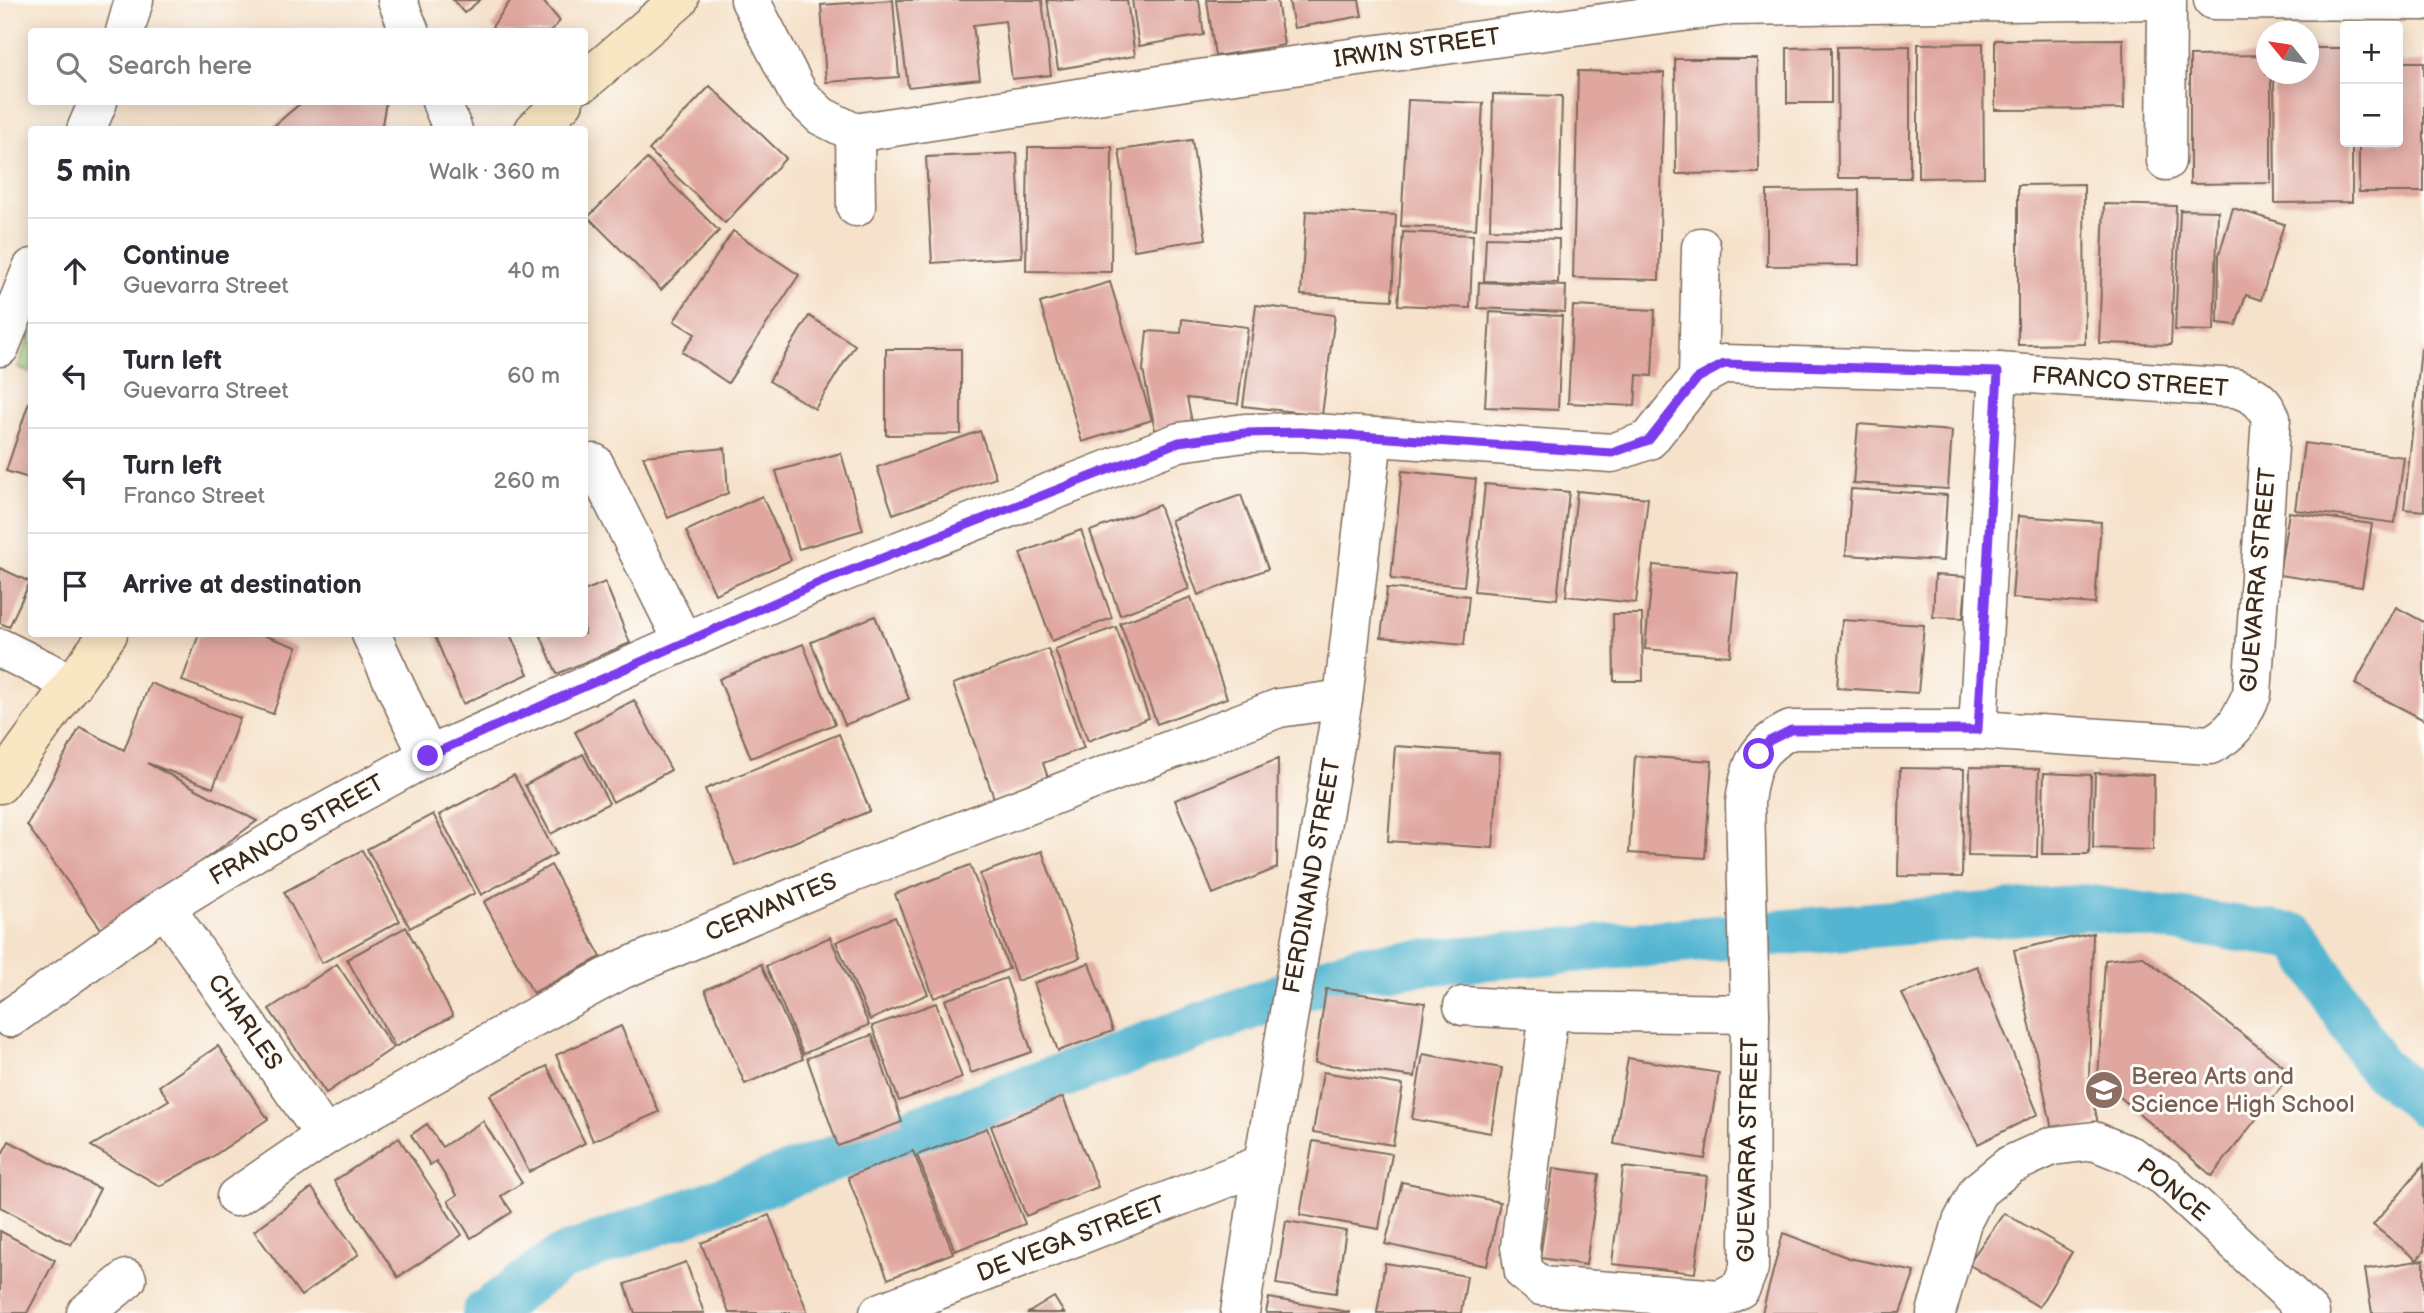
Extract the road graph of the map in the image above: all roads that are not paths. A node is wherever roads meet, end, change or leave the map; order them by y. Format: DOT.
graph roads {
  1 [pos="134,0"];
  2 [pos="397,0"];
  3 [pos="679,0"];
  4 [pos="750,0"];
  5 [pos="2158,0"];
  6 [pos="2167,0"];
  7 [pos="2213,0"];
  8 [pos="2424,1"];
  9 [pos="126,28"];
  10 [pos="409,28"];
  11 [pos="588,79"];
  12 [pos="97,105"];
  13 [pos="442,105"];
  14 [pos="561,105"];
  15 [pos="88,126"];
  16 [pos="451,126"];
  17 [pos="538,126"];
  18 [pos="855,133"];
  19 [pos="2166,161"];
  20 [pos="856,208"];
  21 [pos="1701,247"];
  22 [pos="28,278"];
  23 [pos="0,348"];
  24 [pos="1998,372"];
  25 [pos="1698,378"];
  26 [pos="2271,418"];
  27 [pos="1373,437"];
  28 [pos="594,463"];
  29 [pos="106,637"];
  30 [pos="372,637"];
  31 [pos="683,641"];
  32 [pos="0,648"];
  33 [pos="73,684"];
  34 [pos="1343,699"];
  35 [pos="1978,730"];
  36 [pos="428,756"];
  37 [pos="0,785"];
  38 [pos="165,907"];
  39 [pos="1463,1006"];
  40 [pos="1549,1011"];
  41 [pos="1750,1014"];
  42 [pos="10,1018"];
  43 [pos="325,1136"];
  44 [pos="1263,1164"];
  45 [pos="236,1197"];
  46 [pos="127,1279"];
  47 [pos="86,1313"];
  48 [pos="879,1313"];
  49 [pos="1240,1313"];
  50 [pos="1937,1313"];
  51 [pos="2310,1313"];
  1 -- 9 [label="street"];
  2 -- 10 [label="street"];
  3 -- 11 [label="street"];
  4 -- 18 [label="street"];
  5 -- 18 [label="street, IRWIN STREET"];
  6 -- 19 [label="street"];
  7 -- 8 [label="street"];
  12 -- 15 [label="street"];
  13 -- 16 [label="street"];
  14 -- 17 [label="street"];
  18 -- 20 [label="street"];
  21 -- 25 [label="street"];
  22 -- 23 [label="street"];
  24 -- 25 [label="street, FRANCO STREET"];
  24 -- 26 [label="street, FRANCO STREET"];
  24 -- 35 [label="street"];
  25 -- 27 [label="street, FRANCO STREET"];
  26 -- 35 [label="street, GUEVARRA STREET"];
  27 -- 31 [label="street, FRANCO STREET"];
  27 -- 34 [label="street, FERDINAND STREET"];
  28 -- 31 [label="street"];
  29 -- 33 [label="street"];
  30 -- 36 [label="street"];
  31 -- 36 [label="street, FRANCO STREET"];
  32 -- 33 [label="street"];
  33 -- 37 [label="street"];
  34 -- 43 [label="street, CERVANTES"];
  34 -- 44 [label="street, FERDINAND STREET"];
  35 -- 41 [label="street, GUEVARRA STREET"];
  36 -- 38 [label="street, FRANCO STREET"];
  38 -- 42 [label="street, FRANCO STREET"];
  38 -- 43 [label="street, CHARLES"];
  39 -- 40 [label="street"];
  40 -- 41 [label="street"];
  40 -- 41 [label="street, GUEVARRA STREET"];
  43 -- 45 [label="street, CERVANTES"];
  44 -- 48 [label="street, DE VEGA STREET"];
  44 -- 49 [label="street, FERDINAND STREET"];
  46 -- 47 [label="street"];
  50 -- 51 [label="street, PONCE"];
}
